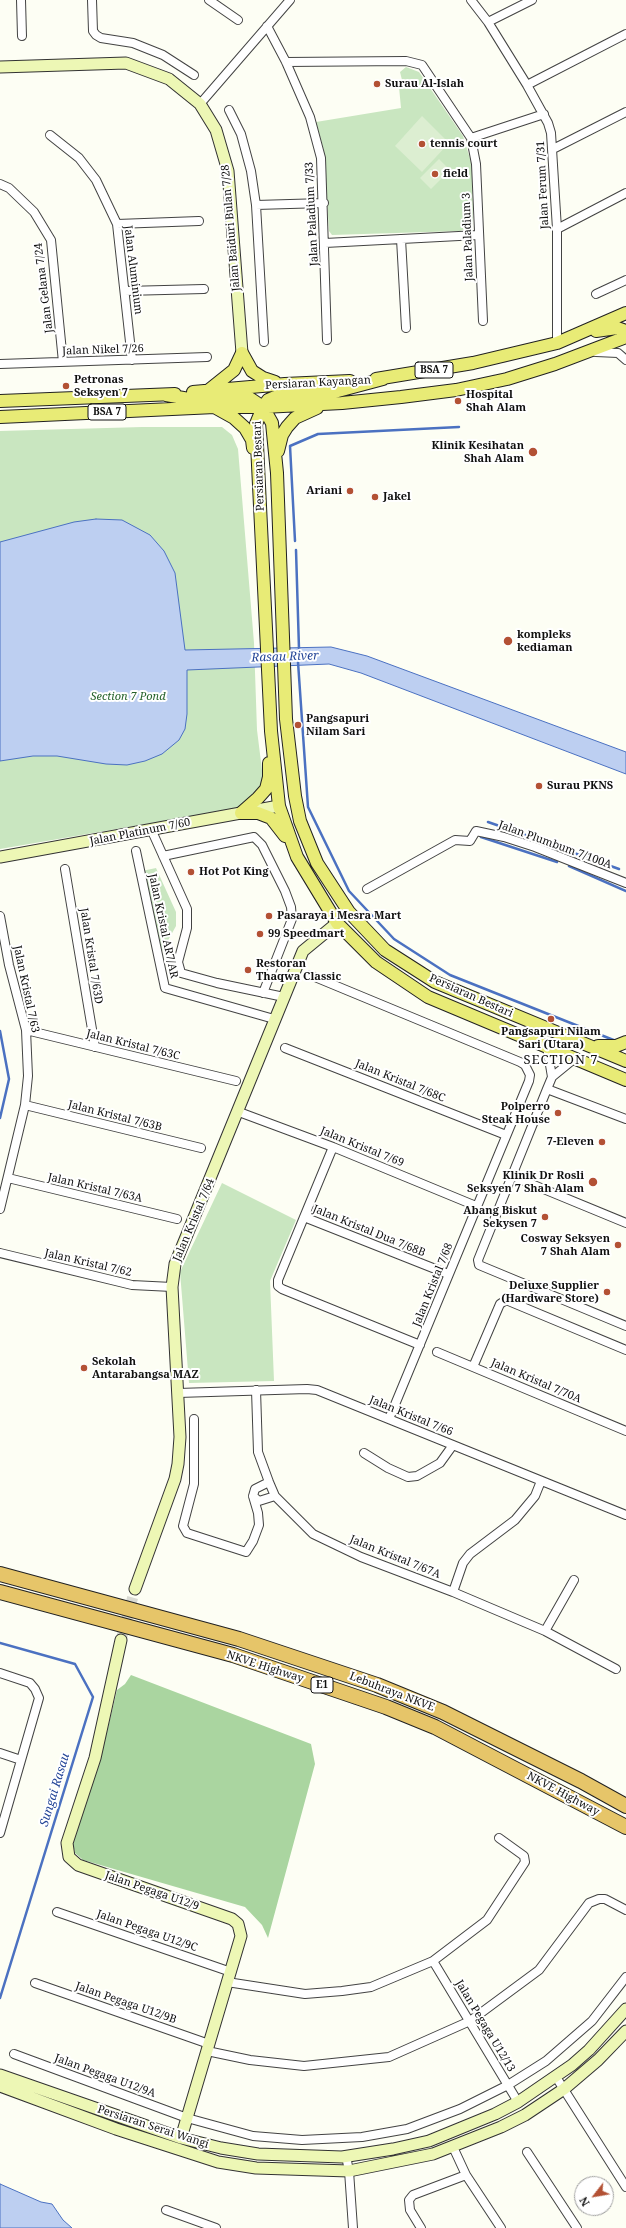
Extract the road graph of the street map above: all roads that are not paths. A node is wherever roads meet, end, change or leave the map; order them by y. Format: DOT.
graph roads {
  1 [pos="21,0"];
  2 [pos="92,0"];
  3 [pos="209,0"];
  4 [pos="290,0"];
  5 [pos="471,0"];
  6 [pos="532,0"];
  7 [pos="238,20"];
  8 [pos="488,22"];
  9 [pos="267,26"];
  10 [pos="626,34"];
  11 [pos="22,36"];
  12 [pos="286,62"];
  13 [pos="0,67"];
  14 [pos="194,75"];
  15 [pos="527,85"];
  16 [pos="200,104"];
  17 [pos="229,110"];
  18 [pos="626,112"];
  19 [pos="544,114"];
  20 [pos="50,135"];
  21 [pos="471,138"];
  22 [pos="552,149"];
  23 [pos="0,184"];
  24 [pos="626,193"];
  25 [pos="324,203"];
  26 [pos="256,205"];
  27 [pos="199,221"];
  28 [pos="117,224"];
  29 [pos="557,229"];
  30 [pos="478,235"];
  31 [pos="401,239"];
  32 [pos="325,243"];
  33 [pos="626,280"];
  34 [pos="204,289"];
  35 [pos="125,291"];
  36 [pos="596,294"];
  37 [pos="626,313"];
  38 [pos="483,321"];
  39 [pos="406,328"];
  40 [pos="626,331"];
  41 [pos="581,334"];
  42 [pos="626,337"];
  43 [pos="327,340"];
  44 [pos="264,342"];
  45 [pos="557,343"];
  46 [pos="242,353"];
  47 [pos="578,355"];
  48 [pos="207,357"];
  49 [pos="132,360"];
  50 [pos="626,360"];
  51 [pos="63,362"];
  52 [pos="0,364"];
  53 [pos="383,379"];
  54 [pos="284,384"];
  55 [pos="209,390"];
  56 [pos="166,395"];
  57 [pos="0,401"];
  58 [pos="327,404"];
  59 [pos="215,407"];
  60 [pos="263,408"];
  61 [pos="0,417"];
  62 [pos="276,473"];
  63 [pos="260,498"];
  64 [pos="286,719"];
  65 [pos="272,731"];
  66 [pos="279,806"];
  67 [pos="241,813"];
  68 [pos="150,829"];
  69 [pos="136,851"];
  70 [pos="163,856"];
  71 [pos="0,857"];
  72 [pos="297,857"];
  73 [pos="65,869"];
  74 [pos="626,884"];
  75 [pos="367,889"];
  76 [pos="0,916"];
  77 [pos="337,923"];
  78 [pos="310,975"];
  79 [pos="263,993"];
  80 [pos="284,997"];
  81 [pos="274,1019"];
  82 [pos="26,1030"];
  83 [pos="626,1042"];
  84 [pos="587,1045"];
  85 [pos="95,1047"];
  86 [pos="547,1047"];
  87 [pos="285,1048"];
  88 [pos="574,1059"];
  89 [pos="626,1061"];
  90 [pos="552,1077"];
  91 [pos="626,1080"];
  92 [pos="236,1082"];
  93 [pos="547,1089"];
  94 [pos="25,1105"];
  95 [pos="238,1112"];
  96 [pos="626,1119"];
  97 [pos="506,1135"];
  98 [pos="333,1147"];
  99 [pos="201,1148"];
  100 [pos="512,1176"];
  101 [pos="8,1178"];
  102 [pos="476,1206"];
  103 [pos="0,1209"];
  104 [pos="304,1217"];
  105 [pos="177,1219"];
  106 [pos="626,1223"];
  107 [pos="0,1253"];
  108 [pos="448,1274"];
  109 [pos="172,1287"];
  110 [pos="626,1326"];
  111 [pos="420,1344"];
  112 [pos="626,1350"];
  113 [pos="437,1352"];
  114 [pos="473,1367"];
  115 [pos="256,1390"];
  116 [pos="178,1393"];
  117 [pos="194,1419"];
  118 [pos="389,1419"];
  119 [pos="626,1431"];
  120 [pos="453,1445"];
  121 [pos="364,1453"];
  122 [pos="541,1481"];
  123 [pos="269,1482"];
  124 [pos="253,1496"];
  125 [pos="275,1496"];
  126 [pos="626,1516"];
  127 [pos="0,1574"];
  128 [pos="574,1580"];
  129 [pos="135,1589"];
  130 [pos="0,1592"];
  131 [pos="453,1592"];
  132 [pos="545,1631"];
  133 [pos="121,1640"];
  134 [pos="616,1669"];
  135 [pos="0,1672"];
  136 [pos="0,1753"];
  137 [pos="21,1760"];
  138 [pos="626,1806"];
  139 [pos="626,1827"];
  140 [pos="0,1832"];
  141 [pos="499,1838"];
  142 [pos="626,1910"];
  143 [pos="57,1912"];
  144 [pos="433,1961"];
  145 [pos="229,1977"];
  146 [pos="626,1977"];
  147 [pos="36,1983"];
  148 [pos="626,2009"];
  149 [pos="470,2021"];
  150 [pos="626,2031"];
  151 [pos="208,2048"];
  152 [pos="14,2054"];
  153 [pos="0,2075"];
  154 [pos="556,2077"];
  155 [pos="508,2085"];
  156 [pos="0,2086"];
  157 [pos="564,2089"];
  158 [pos="518,2102"];
  159 [pos="188,2118"];
  160 [pos="181,2138"];
  161 [pos="453,2147"];
  162 [pos="527,2152"];
  163 [pos="346,2156"];
  164 [pos="349,2171"];
  165 [pos="466,2175"];
  166 [pos="626,2187"];
  167 [pos="166,2210"];
  168 [pos="216,2228"];
  169 [pos="353,2228"];
  170 [pos="421,2228"];
  171 [pos="501,2228"];
  172 [pos="577,2228"];
  1 -- 11 [label="street"];
  2 -- 14 [label="street"];
  3 -- 7 [label="street"];
  4 -- 9 [label="street"];
  5 -- 8 [label="street, Jalan Ferum 7/31"];
  6 -- 8 [label="street"];
  8 -- 15 [label="street, Jalan Ferum 7/31"];
  9 -- 12 [label="street, Jalan Paladium 7/33"];
  9 -- 16 [label="street"];
  10 -- 15 [label="street"];
  12 -- 21 [label="street, Jalan Paladium 3"];
  12 -- 25 [label="street, Jalan Paladium 7/33"];
  13 -- 16 [label="street, Jalan Baiduri Bulan 7/28"];
  15 -- 19 [label="street, Jalan Ferum 7/31"];
  16 -- 46 [label="street, Jalan Baiduri Bulan 7/28"];
  17 -- 26 [label="street"];
  18 -- 22 [label="street"];
  19 -- 21 [label="street"];
  19 -- 22 [label="street, Jalan Ferum 7/31"];
  20 -- 28 [label="street, Jalan Aluminium"];
  21 -- 30 [label="street, Jalan Paladium 3"];
  22 -- 29 [label="street, Jalan Ferum 7/31"];
  23 -- 51 [label="street, Jalan Gelana 7/24"];
  24 -- 29 [label="street"];
  25 -- 26 [label="street"];
  25 -- 32 [label="street, Jalan Paladium 7/33"];
  26 -- 44 [label="street"];
  27 -- 28 [label="street"];
  28 -- 35 [label="street, Jalan Aluminium"];
  29 -- 45 [label="street, Jalan Ferum 7/31"];
  30 -- 31 [label="street"];
  30 -- 38 [label="street, Jalan Paladium 3"];
  31 -- 32 [label="street"];
  31 -- 39 [label="street"];
  32 -- 43 [label="street, Jalan Paladium 7/33"];
  33 -- 36 [label="street"];
  34 -- 35 [label="street"];
  35 -- 49 [label="street, Jalan Aluminium"];
  37 -- 41 [label="main road, Persiaran Kayangan / BSA 7"];
  40 -- 41 [label="main road"];
  41 -- 45 [label="main road, Persiaran Kayangan / BSA 7"];
  42 -- 47 [label="main road, Persiaran Kayangan / BSA 7"];
  45 -- 53 [label="main road, Persiaran Kayangan / BSA 7"];
  46 -- 54 [label="main road"];
  46 -- 55 [label="main road"];
  47 -- 50 [label="street"];
  47 -- 58 [label="main road, Persiaran Kayangan / BSA 7"];
  48 -- 49 [label="street, Jalan Nikel 7/26"];
  49 -- 51 [label="street, Jalan Nikel 7/26"];
  51 -- 52 [label="street, Jalan Nikel 7/26"];
  53 -- 54 [label="main road, Persiaran Kayangan / BSA 7"];
  53 -- 60 [label="main road"];
  54 -- 55 [label="main road, Persiaran Kayangan / BSA 7"];
  55 -- 56 [label="main road, Persiaran Kayangan / BSA 7"];
  56 -- 57 [label="main road, Persiaran Kayangan / BSA 7"];
  56 -- 60 [label="main road"];
  58 -- 60 [label="main road, Persiaran Kayangan / BSA 7"];
  58 -- 62 [label="main road"];
  59 -- 60 [label="main road, Persiaran Kayangan / BSA 7"];
  59 -- 61 [label="main road, Persiaran Kayangan / BSA 7"];
  59 -- 63 [label="main road"];
  60 -- 62 [label="main road, Persiaran Bestari"];
  60 -- 63 [label="main road, Persiaran Bestari"];
  62 -- 64 [label="main road, Persiaran Bestari"];
  63 -- 65 [label="main road, Persiaran Bestari"];
  64 -- 66 [label="main road"];
  64 -- 84 [label="main road, Persiaran Bestari"];
  65 -- 66 [label="main road, Persiaran Bestari"];
  65 -- 67 [label="main road"];
  66 -- 67 [label="street, Jalan Platinum 7/60"];
  66 -- 72 [label="main road, Persiaran Bestari"];
  67 -- 68 [label="street, Jalan Platinum 7/60"];
  67 -- 72 [label="main road"];
  68 -- 70 [label="street, Jalan Kristal AR7/AR"];
  68 -- 71 [label="street, Jalan Platinum 7/60"];
  69 -- 81 [label="street, Jalan Kristal AR7/AR"];
  70 -- 79 [label="street, Jalan Kristal AR7/AR"];
  70 -- 79 [label="street"];
  72 -- 77 [label="main road, Persiaran Bestari"];
  73 -- 85 [label="street, Jalan Kristal 7/63D"];
  74 -- 75 [label="street, Jalan Plumbum 7/100A"];
  76 -- 82 [label="street, Jalan Kristal 7/63"];
  77 -- 80 [label="street, Jalan Kristal 7/64"];
  77 -- 86 [label="main road, Persiaran Bestari"];
  78 -- 97 [label="street, Jalan Kristal 7/68"];
  79 -- 80 [label="street, Jalan Kristal AR7/AR"];
  80 -- 81 [label="street, Jalan Kristal 7/64"];
  81 -- 95 [label="street, Jalan Kristal 7/64"];
  82 -- 85 [label="street, Jalan Kristal 7/63C"];
  82 -- 94 [label="street, Jalan Kristal 7/63"];
  83 -- 84 [label="main road"];
  84 -- 89 [label="main road, Persiaran Bestari"];
  85 -- 92 [label="street, Jalan Kristal 7/63C"];
  86 -- 88 [label="main road, Persiaran Bestari"];
  86 -- 90 [label="street"];
  87 -- 97 [label="street, Jalan Kristal 7/68C"];
  88 -- 90 [label="street"];
  88 -- 91 [label="main road, Persiaran Bestari"];
  90 -- 93 [label="street"];
  93 -- 96 [label="street"];
  93 -- 100 [label="street"];
  94 -- 99 [label="street, Jalan Kristal 7/63B"];
  94 -- 101 [label="street, Jalan Kristal 7/63"];
  95 -- 98 [label="street, Jalan Kristal 7/69"];
  95 -- 109 [label="street, Jalan Kristal 7/64"];
  97 -- 102 [label="street, Jalan Kristal 7/68"];
  98 -- 102 [label="street, Jalan Kristal 7/69"];
  98 -- 104 [label="street"];
  100 -- 106 [label="street"];
  100 -- 110 [label="street"];
  101 -- 103 [label="street, Jalan Kristal 7/63"];
  101 -- 105 [label="street, Jalan Kristal 7/63A"];
  102 -- 108 [label="street, Jalan Kristal 7/68"];
  104 -- 108 [label="street, Jalan Kristal Dua 7/68B"];
  104 -- 111 [label="street"];
  107 -- 109 [label="street, Jalan Kristal 7/62"];
  108 -- 111 [label="street, Jalan Kristal 7/68"];
  109 -- 116 [label="street, Jalan Kristal 7/64"];
  111 -- 118 [label="street, Jalan Kristal 7/68"];
  112 -- 114 [label="street"];
  113 -- 114 [label="street, Jalan Kristal 7/70A"];
  114 -- 119 [label="street, Jalan Kristal 7/70A"];
  115 -- 116 [label="street, Jalan Kristal 7/66"];
  115 -- 118 [label="street, Jalan Kristal 7/66"];
  115 -- 123 [label="street, Jalan Kristal 7/67A"];
  116 -- 129 [label="street, Jalan Kristal 7/64"];
  117 -- 124 [label="street"];
  118 -- 120 [label="street, Jalan Kristal 7/66"];
  120 -- 121 [label="street"];
  120 -- 122 [label="street, Jalan Kristal 7/66"];
  122 -- 126 [label="street, Jalan Kristal 7/66"];
  122 -- 131 [label="street"];
  123 -- 124 [label="street"];
  123 -- 125 [label="street, Jalan Kristal 7/67A"];
  124 -- 125 [label="street"];
  125 -- 131 [label="street, Jalan Kristal 7/67A"];
  127 -- 138 [label="highway, Lebuhraya NKVE / E1"];
  128 -- 132 [label="street"];
  130 -- 139 [label="highway, NKVE Highway / E1"];
  131 -- 132 [label="street, Jalan Kristal 7/67A"];
  132 -- 134 [label="street, Jalan Kristal 7/67A"];
  133 -- 145 [label="street, Jalan Pegaga U12/9"];
  135 -- 137 [label="street"];
  136 -- 137 [label="street"];
  137 -- 140 [label="street"];
  141 -- 144 [label="street, Jalan Pegaga U12/9C"];
  142 -- 149 [label="street, Jalan Pegaga U12/9B"];
  143 -- 145 [label="street, Jalan Pegaga U12/9C"];
  144 -- 145 [label="street, Jalan Pegaga U12/9C"];
  144 -- 149 [label="street, Jalan Pegaga U12/13"];
  145 -- 151 [label="street, Jalan Pegaga U12/9"];
  146 -- 155 [label="street, Jalan Pegaga U12/9A"];
  147 -- 151 [label="street, Jalan Pegaga U12/9B"];
  148 -- 154 [label="street, Persiaran Serai Wangi"];
  149 -- 151 [label="street, Jalan Pegaga U12/9B"];
  149 -- 155 [label="street, Jalan Pegaga U12/13"];
  150 -- 157 [label="street, Persiaran Serai Wangi"];
  151 -- 159 [label="street, Jalan Pegaga U12/9"];
  152 -- 159 [label="street, Jalan Pegaga U12/9A"];
  153 -- 160 [label="street, Persiaran Serai Wangi"];
  154 -- 157 [label="street"];
  154 -- 158 [label="street, Persiaran Serai Wangi"];
  155 -- 158 [label="street, Jalan Pegaga U12/13"];
  155 -- 159 [label="street, Jalan Pegaga U12/9A"];
  156 -- 164 [label="street, Persiaran Serai Wangi"];
  157 -- 161 [label="street, Persiaran Serai Wangi"];
  157 -- 166 [label="street"];
  158 -- 163 [label="street, Persiaran Serai Wangi"];
  159 -- 160 [label="street, Jalan Pegaga U12/9"];
  160 -- 163 [label="street, Persiaran Serai Wangi"];
  161 -- 164 [label="street, Persiaran Serai Wangi"];
  161 -- 165 [label="street"];
  162 -- 172 [label="street"];
  163 -- 164 [label="street"];
  164 -- 169 [label="street"];
  165 -- 170 [label="street"];
  165 -- 171 [label="street"];
  167 -- 168 [label="street"];
}
